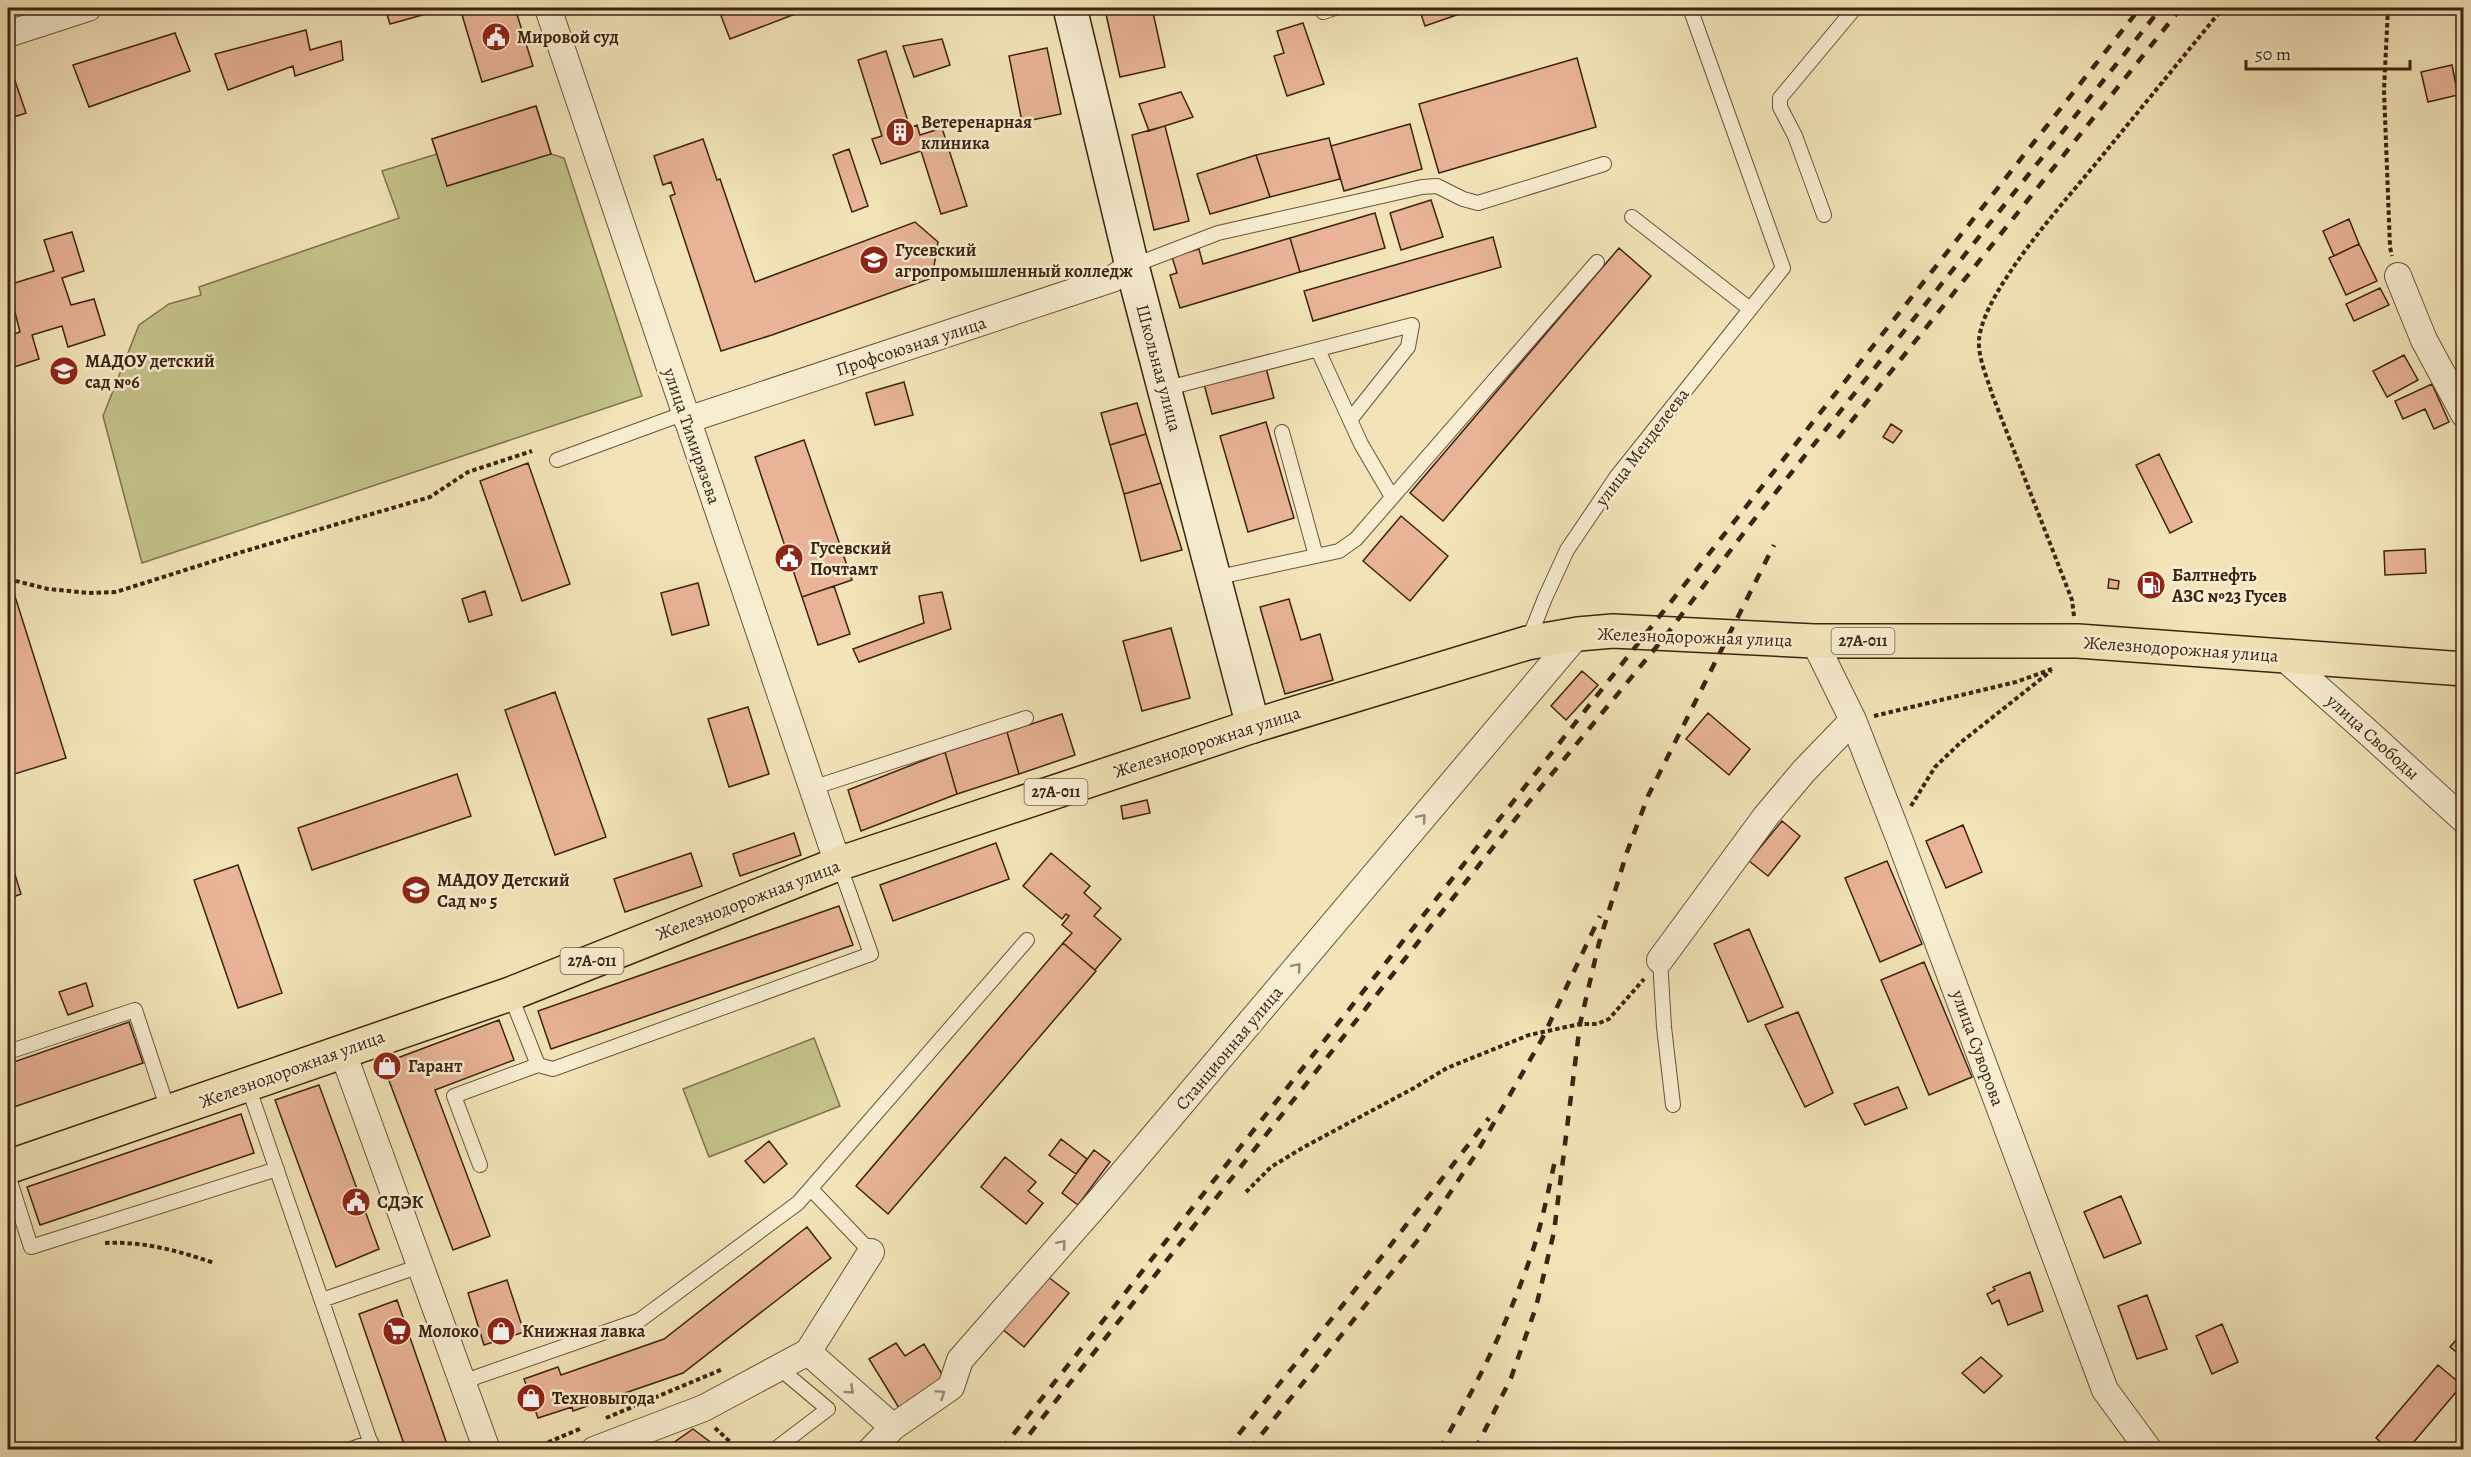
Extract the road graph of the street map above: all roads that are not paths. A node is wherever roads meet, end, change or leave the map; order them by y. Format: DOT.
graph roads {
  1 [pos="88,8"];
  2 [pos="548,8"];
  3 [pos="1070,8"];
  4 [pos="1689,8"];
  5 [pos="1855,8"];
  6 [pos="8,34"];
  7 [pos="1604,164"];
  8 [pos="1824,215"];
  9 [pos="1632,217"];
  10 [pos="1597,262"];
  11 [pos="1132,266"];
  12 [pos="2398,276"];
  13 [pos="1750,309"];
  14 [pos="1318,350"];
  15 [pos="1164,389"];
  16 [pos="2463,414"];
  17 [pos="686,417"];
  18 [pos="1350,420"];
  19 [pos="1282,432"];
  20 [pos="557,460"];
  21 [pos="1392,497"];
  22 [pos="1316,556"];
  23 [pos="1214,578"];
  24 [pos="1578,634"];
  25 [pos="1814,641"];
  26 [pos="1527,643"];
  27 [pos="2281,656"];
  28 [pos="2463,669"];
  29 [pos="1026,718"];
  30 [pos="1853,720"];
  31 [pos="1253,726"];
  32 [pos="812,788"];
  33 [pos="2463,820"];
  34 [pos="838,864"];
  35 [pos="1027,940"];
  36 [pos="1660,960"];
  37 [pos="510,994"];
  38 [pos="342,1050"];
  39 [pos="8,1052"];
  40 [pos="538,1065"];
  41 [pos="248,1086"];
  42 [pos="1673,1105"];
  43 [pos="169,1113"];
  44 [pos="480,1165"];
  45 [pos="8,1167"];
  46 [pos="277,1169"];
  47 [pos="8,1175"];
  48 [pos="810,1189"];
  49 [pos="872,1252"];
  50 [pos="420,1266"];
  51 [pos="322,1300"];
  52 [pos="808,1353"];
  53 [pos="779,1368"];
  54 [pos="462,1382"];
  55 [pos="892,1427"];
  56 [pos="591,1438"];
  57 [pos="633,1444"];
  58 [pos="372,1446"];
  59 [pos="348,1449"];
  60 [pos="487,1449"];
  61 [pos="774,1449"];
  62 [pos="871,1449"];
  63 [pos="2149,1449"];
  1 -- 6 [label="street"];
  2 -- 17 [label="street, улица Тимирязева"];
  3 -- 11 [label="main road, Школьная улица"];
  4 -- 13 [label="lane, улица Менделеева"];
  5 -- 8 [label="lane"];
  7 -- 11 [label="lane"];
  9 -- 13 [label="lane"];
  10 -- 21 [label="lane"];
  11 -- 15 [label="main road, Школьная улица"];
  11 -- 17 [label="street, Профсоюзная улица"];
  12 -- 16 [label="street"];
  13 -- 26 [label="lane, улица Менделеева"];
  14 -- 15 [label="lane"];
  14 -- 18 [label="lane"];
  14 -- 18 [label="lane"];
  15 -- 23 [label="main road, Школьная улица"];
  17 -- 20 [label="lane"];
  17 -- 32 [label="street, улица Тимирязева"];
  18 -- 21 [label="lane"];
  19 -- 22 [label="lane"];
  21 -- 22 [label="lane"];
  22 -- 23 [label="lane"];
  23 -- 31 [label="main road, Школьная улица"];
  24 -- 25 [label="main road, Железнодорожная улица / 27А-011"];
  24 -- 26 [label="main road, Железнодорожная улица / 27А-011"];
  55 -- 24 [label="street, Станционная улица, one-way"];
  25 -- 27 [label="main road, Железнодорожная улица / 27А-011"];
  25 -- 30 [label="street, улица Суворова"];
  26 -- 31 [label="main road, Железнодорожная улица / 27А-011"];
  27 -- 28 [label="main road, Железнодорожная улица / 27А-011"];
  27 -- 33 [label="street, улица Свободы"];
  29 -- 32 [label="lane"];
  30 -- 36 [label="street"];
  30 -- 63 [label="street, улица Суворова"];
  31 -- 34 [label="main road, Железнодорожная улица / 27А-011"];
  32 -- 34 [label="street, улица Тимирязева"];
  34 -- 37 [label="main road, Железнодорожная улица / 27А-011"];
  34 -- 40 [label="lane"];
  35 -- 48 [label="lane"];
  36 -- 42 [label="lane"];
  37 -- 38 [label="main road, Железнодорожная улица / 27А-011"];
  37 -- 40 [label="lane"];
  38 -- 41 [label="main road, Железнодорожная улица / 27А-011"];
  38 -- 50 [label="street"];
  39 -- 43 [label="lane"];
  40 -- 44 [label="lane"];
  41 -- 43 [label="main road, Железнодорожная улица / 27А-011"];
  41 -- 46 [label="lane"];
  43 -- 45 [label="main road, Железнодорожная улица / 27А-011"];
  46 -- 47 [label="lane"];
  46 -- 51 [label="lane"];
  48 -- 49 [label="lane"];
  48 -- 54 [label="lane"];
  49 -- 52 [label="street"];
  50 -- 51 [label="lane"];
  50 -- 54 [label="street"];
  51 -- 58 [label="lane"];
  52 -- 53 [label="street"];
  52 -- 55 [label="street, one-way"];
  53 -- 57 [label="street"];
  53 -- 61 [label="lane"];
  54 -- 60 [label="street"];
  55 -- 62 [label="street, Станционная улица"];
  56 -- 57 [label="street"];
  58 -- 59 [label="lane"];
}
